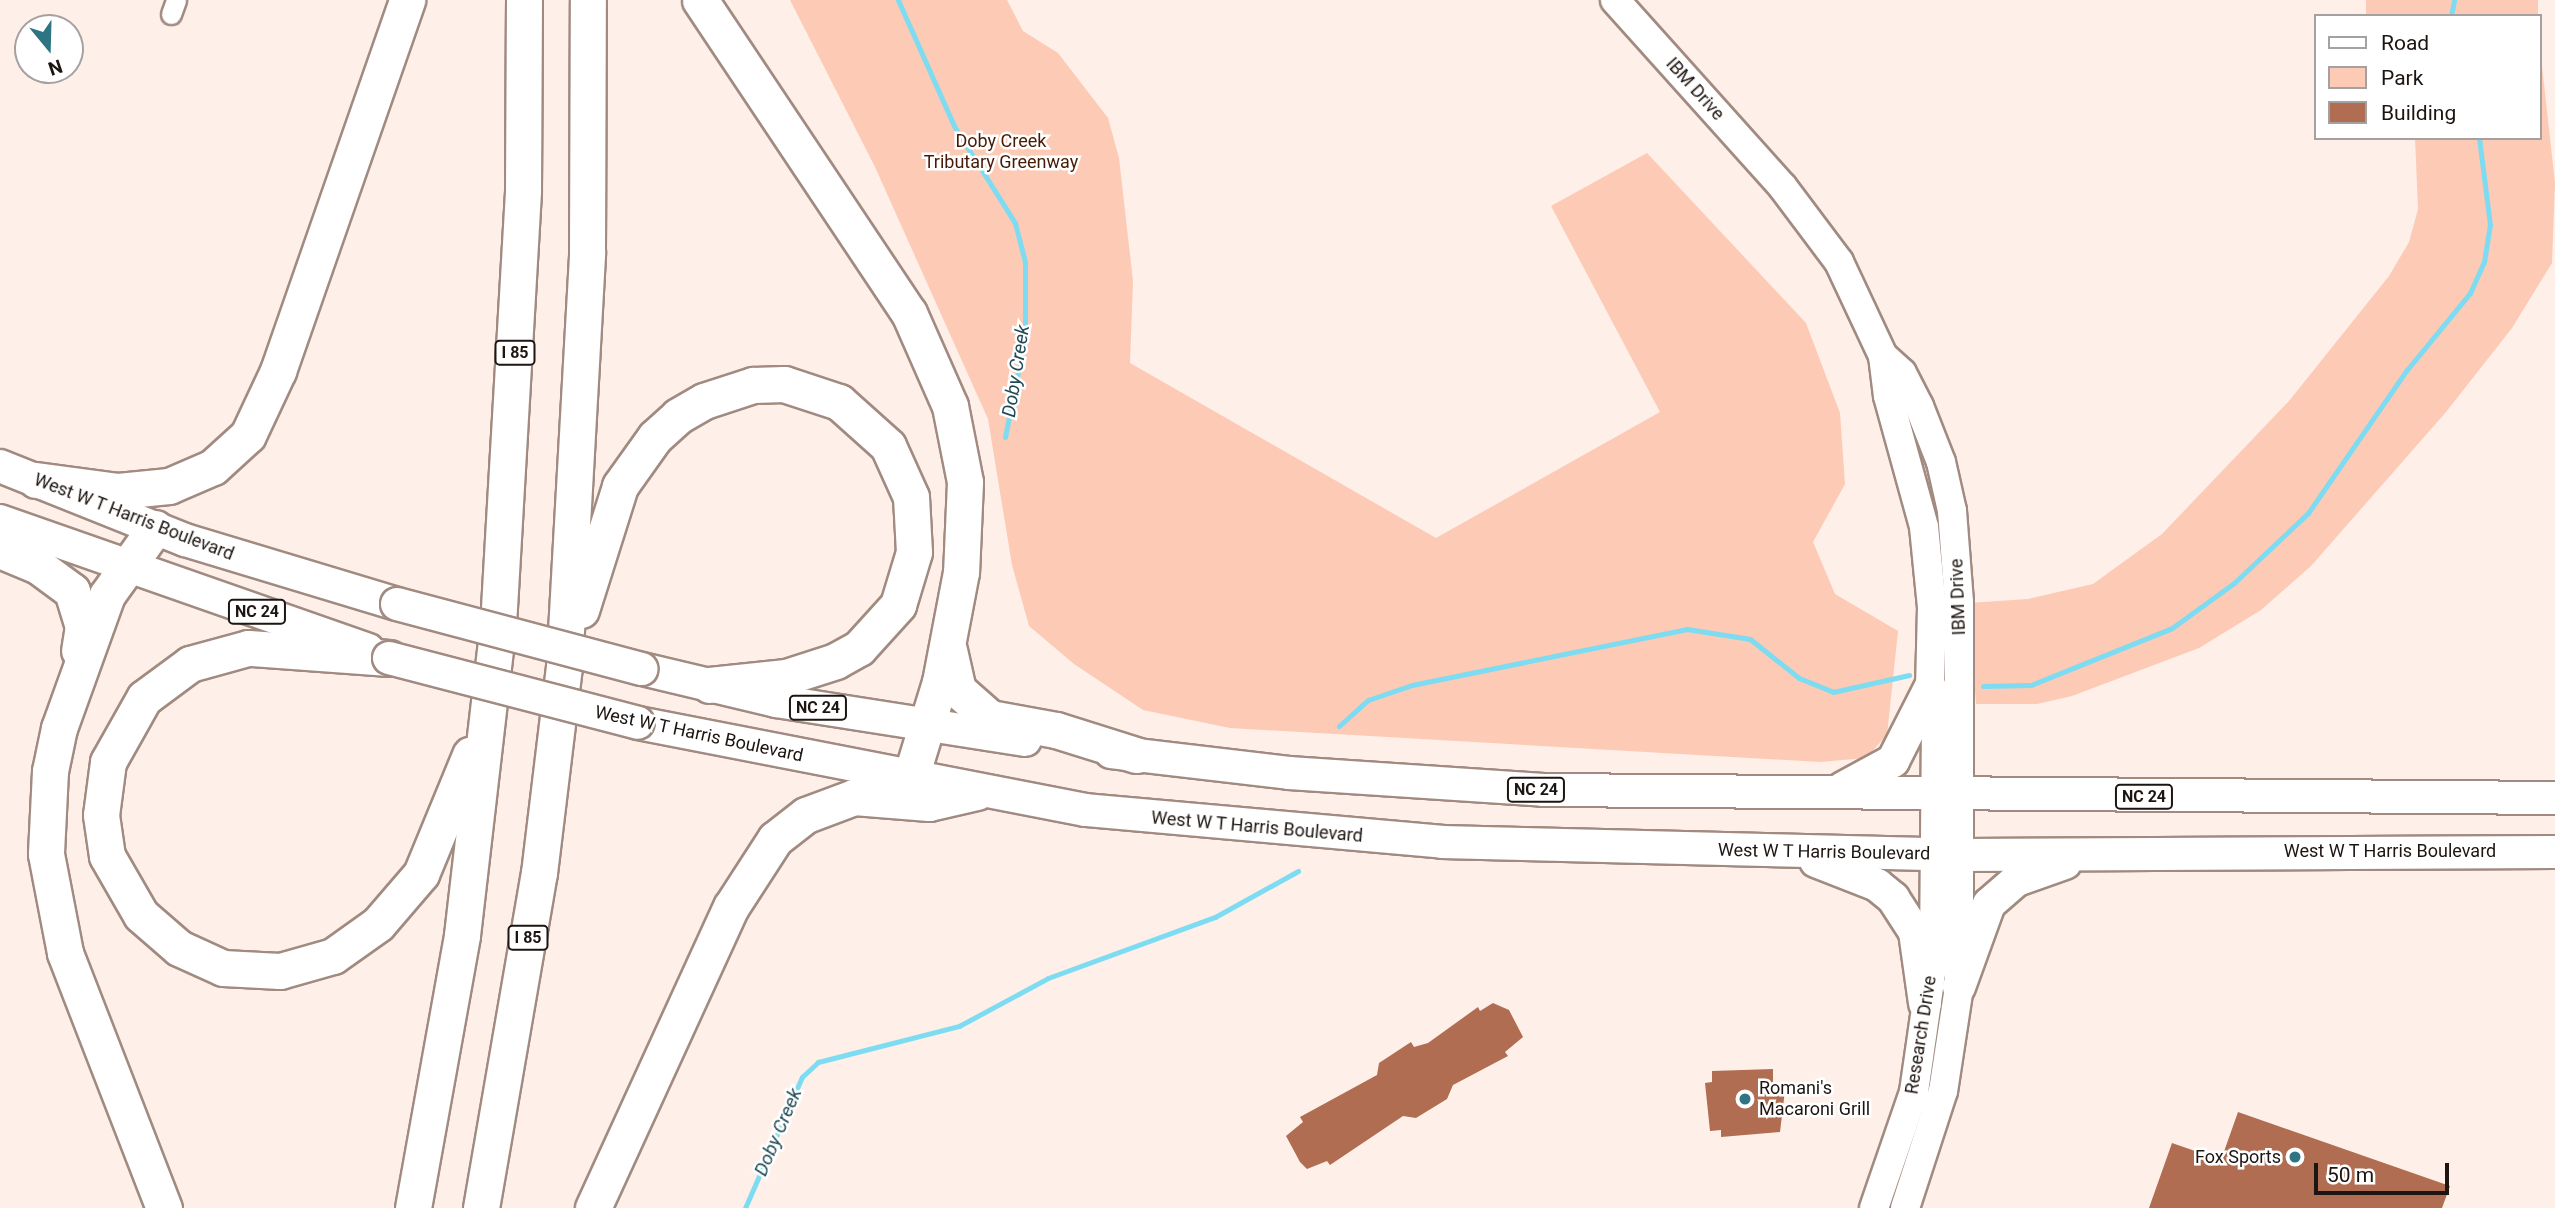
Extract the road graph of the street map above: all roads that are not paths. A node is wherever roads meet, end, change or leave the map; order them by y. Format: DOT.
graph roads {
  1 [pos="407,0"];
  2 [pos="524,0"];
  3 [pos="588,0"];
  4 [pos="700,0"];
  5 [pos="1615,0"];
  6 [pos="1884,356"];
  7 [pos="0,466"];
  8 [pos="36,480"];
  9 [pos="0,521"];
  10 [pos="155,528"];
  11 [pos="0,550"];
  12 [pos="123,567"];
  13 [pos="948,647"];
  14 [pos="389,657"];
  15 [pos="564,667"];
  16 [pos="75,683"];
  17 [pos="709,685"];
  18 [pos="1930,688"];
  19 [pos="487,705"];
  20 [pos="929,725"];
  21 [pos="1136,755"];
  22 [pos="911,776"];
  23 [pos="1836,790"];
  24 [pos="977,792"];
  25 [pos="1948,795"];
  26 [pos="2555,798"];
  27 [pos="1792,852"];
  28 [pos="2555,852"];
  29 [pos="1949,855"];
  30 [pos="2090,855"];
  31 [pos="1959,987"];
  32 [pos="1926,1003"];
  33 [pos="164,1208"];
  34 [pos="413,1208"];
  35 [pos="481,1208"];
  36 [pos="593,1208"];
  37 [pos="1874,1208"];
  38 [pos="1905,1208"];
  1 -- 8 [label="highway"];
  2 -- 19 [label="highway, I 85"];
  3 -- 15 [label="highway, I 85"];
  4 -- 13 [label="highway"];
  5 -- 6 [label="street, IBM Drive"];
  6 -- 18 [label="street, IBM Drive"];
  6 -- 25 [label="street, IBM Drive"];
  7 -- 8 [label="main road, West W T Harris Boulevard / NC 24"];
  8 -- 10 [label="main road, West W T Harris Boulevard / NC 24"];
  9 -- 12 [label="main road, West W T Harris Boulevard / NC 24"];
  10 -- 12 [label="highway"];
  10 -- 17 [label="main road, West W T Harris Boulevard / NC 24, bridge"];
  11 -- 16 [label="highway"];
  12 -- 14 [label="main road, West W T Harris Boulevard / NC 24"];
  12 -- 16 [label="highway"];
  13 -- 20 [label="highway"];
  13 -- 21 [label="highway"];
  14 -- 19 [label="highway"];
  14 -- 22 [label="main road, West W T Harris Boulevard / NC 24, bridge"];
  15 -- 17 [label="highway"];
  15 -- 35 [label="highway, I 85"];
  16 -- 33 [label="highway"];
  17 -- 20 [label="main road, West W T Harris Boulevard / NC 24"];
  18 -- 23 [label="main road"];
  18 -- 25 [label="street, IBM Drive"];
  19 -- 34 [label="highway, I 85"];
  20 -- 21 [label="main road, West W T Harris Boulevard / NC 24"];
  20 -- 22 [label="highway"];
  21 -- 23 [label="main road, West W T Harris Boulevard / NC 24"];
  22 -- 24 [label="main road, West W T Harris Boulevard / NC 24"];
  23 -- 25 [label="main road, West W T Harris Boulevard / NC 24"];
  24 -- 27 [label="main road, West W T Harris Boulevard / NC 24"];
  24 -- 36 [label="highway"];
  25 -- 26 [label="main road, West W T Harris Boulevard / NC 24"];
  25 -- 29 [label="street, IBM Drive"];
  27 -- 29 [label="main road, West W T Harris Boulevard / NC 24"];
  27 -- 32 [label="main road"];
  28 -- 30 [label="main road, West W T Harris Boulevard / NC 24"];
  29 -- 30 [label="main road, West W T Harris Boulevard / NC 24"];
  29 -- 31 [label="street, Research Drive"];
  29 -- 32 [label="street, Research Drive"];
  30 -- 31 [label="main road"];
  31 -- 38 [label="street, Research Drive"];
  32 -- 37 [label="street, Research Drive"];
}
